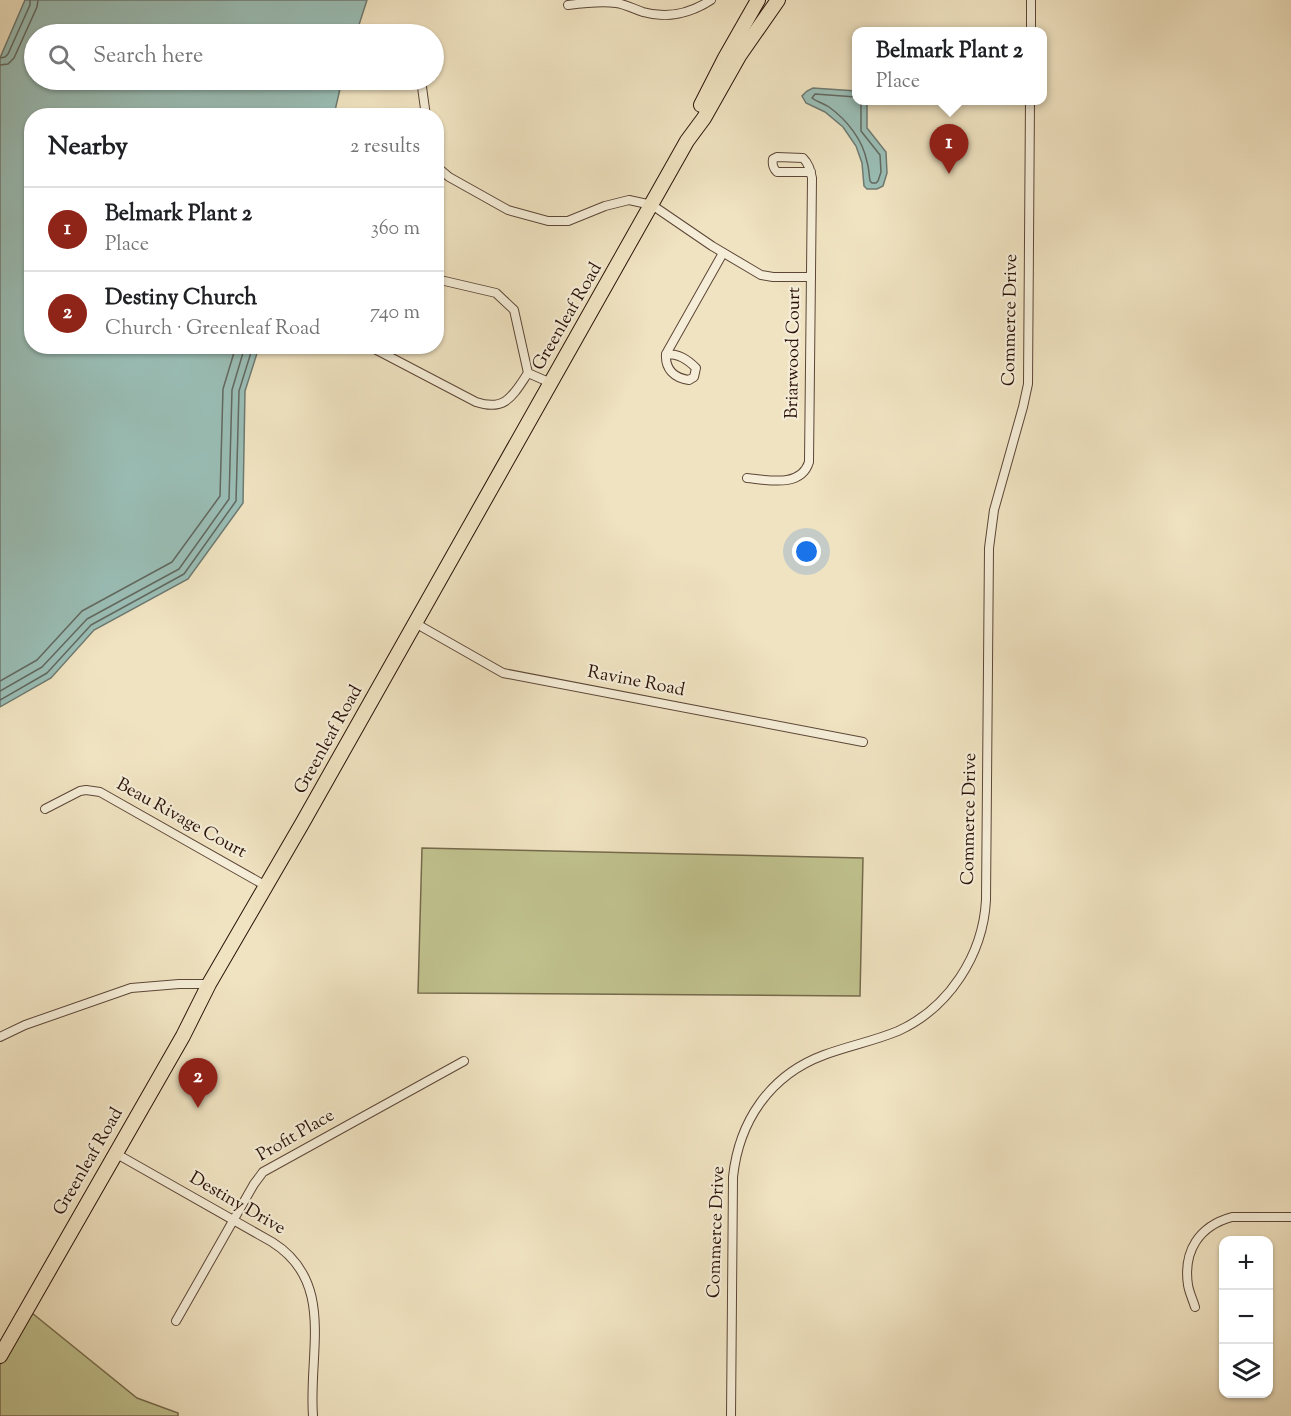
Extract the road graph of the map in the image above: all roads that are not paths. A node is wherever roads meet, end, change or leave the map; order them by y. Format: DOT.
graph roads {
  1 [pos="711,0"];
  2 [pos="758,0"];
  3 [pos="778,0"];
  4 [pos="1031,0"];
  5 [pos="568,5"];
  6 [pos="1031,27"];
  7 [pos="422,90"];
  8 [pos="1030,105"];
  9 [pos="425,108"];
  10 [pos="687,141"];
  11 [pos="811,172"];
  12 [pos="444,173"];
  13 [pos="652,205"];
  14 [pos="723,253"];
  15 [pos="811,277"];
  16 [pos="444,281"];
  17 [pos="384,354"];
  18 [pos="666,354"];
  19 [pos="528,372"];
  20 [pos="551,383"];
  21 [pos="747,478"];
  22 [pos="415,623"];
  23 [pos="863,742"];
  24 [pos="45,809"];
  25 [pos="266,886"];
  26 [pos="209,984"];
  27 [pos="0,1037"];
  28 [pos="464,1061"];
  29 [pos="115,1153"];
  30 [pos="1291,1217"];
  31 [pos="234,1220"];
  32 [pos="1196,1307"];
  33 [pos="176,1321"];
  34 [pos="0,1356"];
  35 [pos="313,1416"];
  36 [pos="731,1416"];
  1 -- 5 [label="street"];
  2 -- 10 [label="main road, Greenleaf Road"];
  3 -- 10 [label="main road, Greenleaf Road"];
  4 -- 6 [label="street"];
  7 -- 9 [label="street"];
  8 -- 36 [label="street, Commerce Drive"];
  10 -- 13 [label="main road, Greenleaf Road"];
  11 -- 15 [label="street, Briarwood Court"];
  12 -- 13 [label="street"];
  13 -- 14 [label="street"];
  13 -- 20 [label="main road, Greenleaf Road"];
  14 -- 15 [label="street"];
  14 -- 18 [label="street"];
  15 -- 21 [label="street, Briarwood Court"];
  16 -- 19 [label="street"];
  17 -- 19 [label="street"];
  19 -- 20 [label="street"];
  20 -- 22 [label="main road, Greenleaf Road"];
  22 -- 23 [label="street, Ravine Road"];
  22 -- 25 [label="main road, Greenleaf Road"];
  24 -- 25 [label="street, Beau Rivage Court"];
  25 -- 26 [label="main road, Greenleaf Road"];
  26 -- 27 [label="street"];
  26 -- 29 [label="main road, Greenleaf Road"];
  28 -- 31 [label="street, Profit Place"];
  29 -- 31 [label="street, Destiny Drive"];
  29 -- 34 [label="main road, Greenleaf Road"];
  30 -- 32 [label="street"];
  31 -- 33 [label="street, Profit Place"];
  31 -- 35 [label="street, Destiny Drive"];
}
